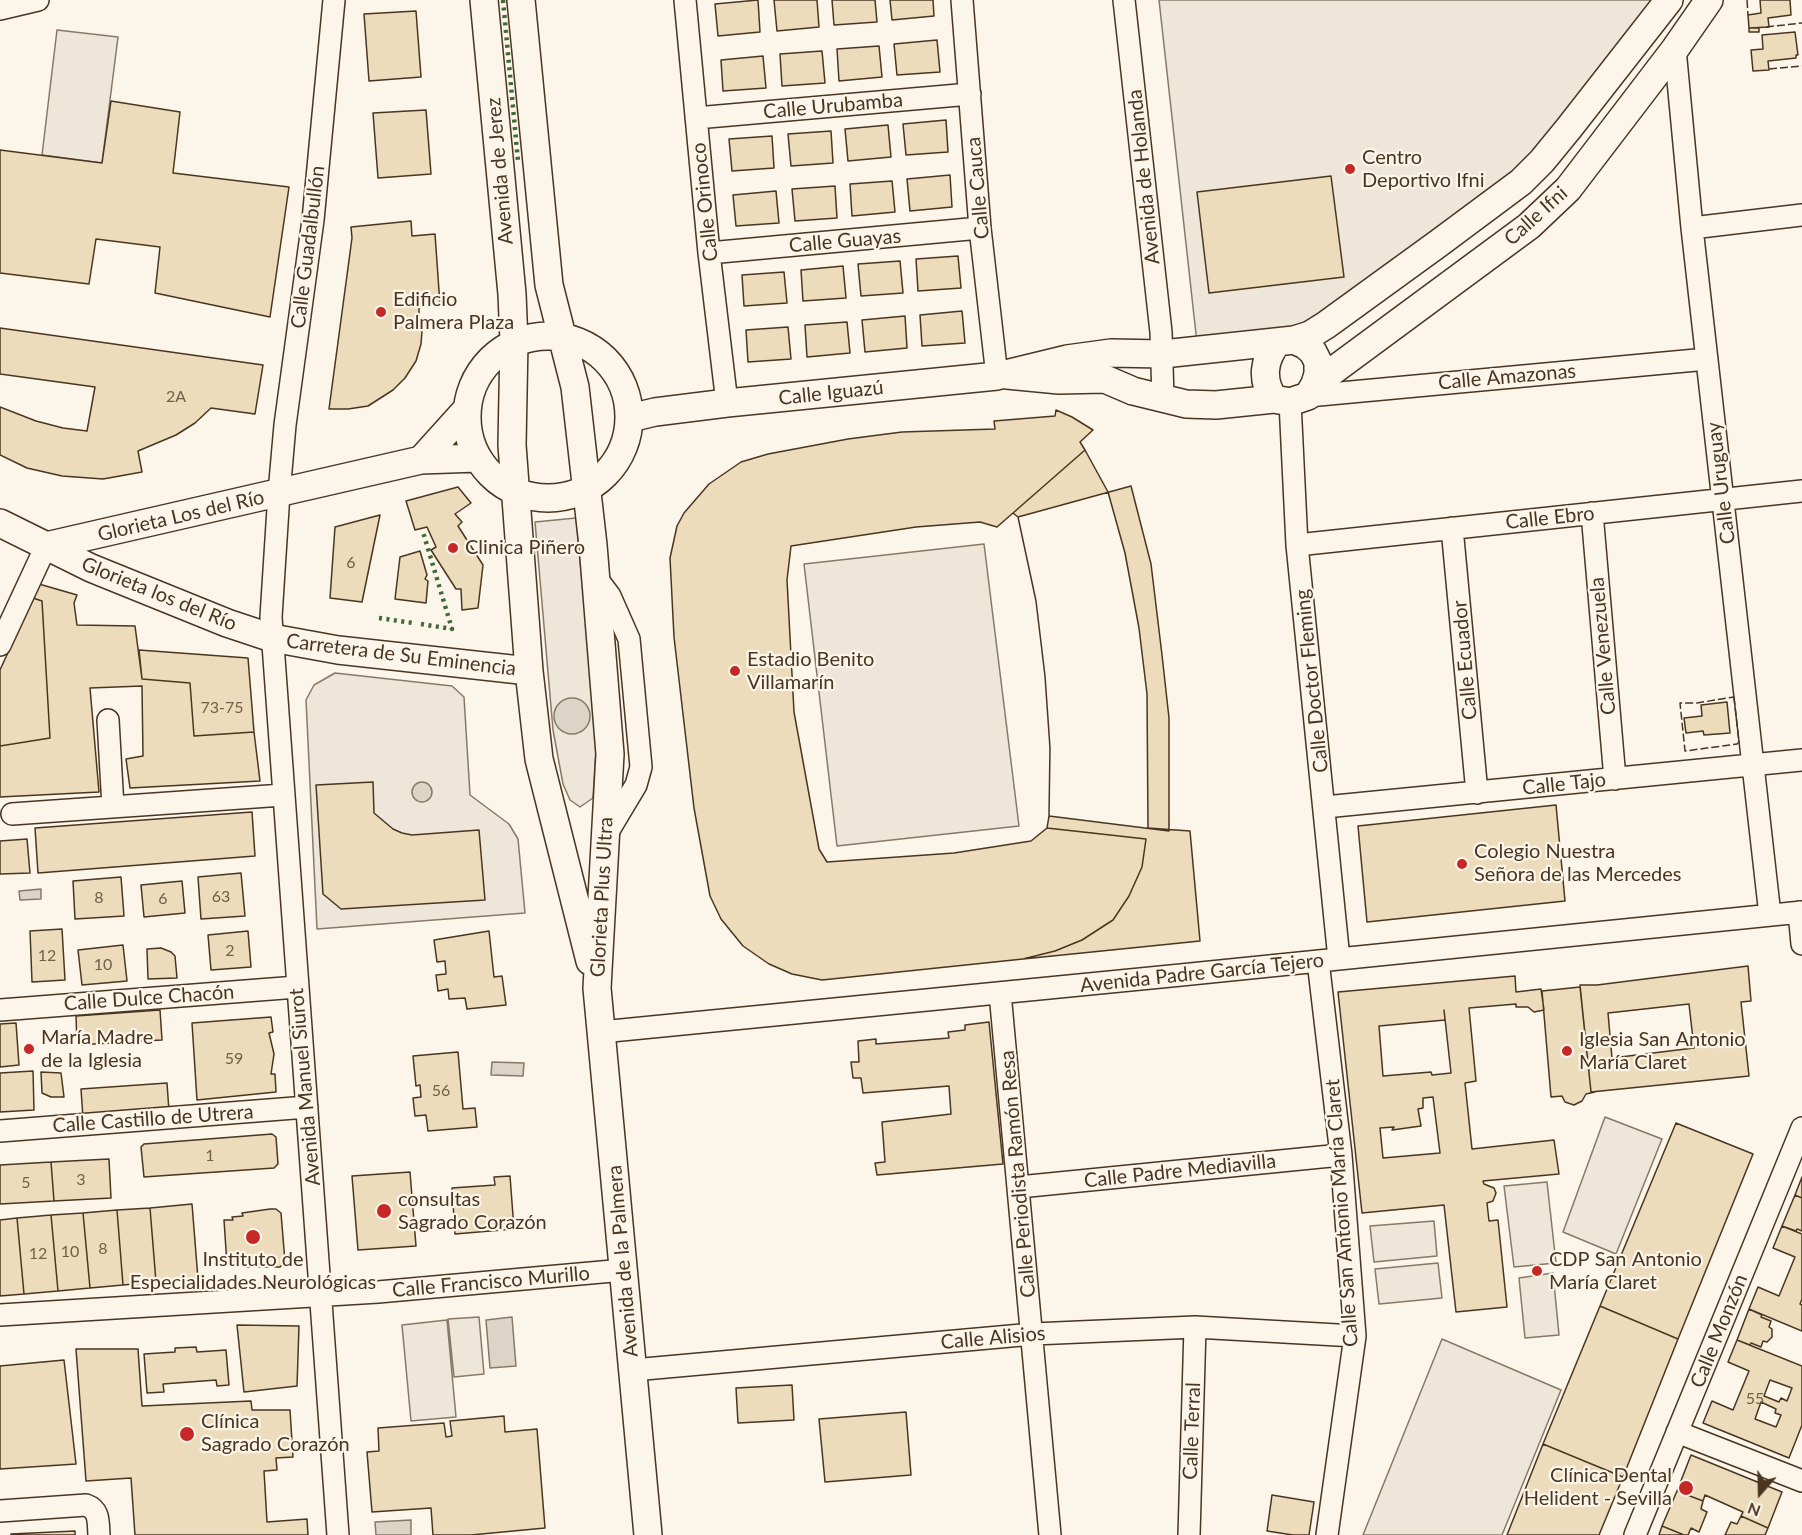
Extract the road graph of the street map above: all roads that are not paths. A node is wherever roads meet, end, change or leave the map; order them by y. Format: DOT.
graph roads {
  1 [pos="38,0"];
  2 [pos="334,0"];
  3 [pos="484,0"];
  4 [pos="521,0"];
  5 [pos="685,0"];
  6 [pos="962,0"];
  7 [pos="1124,0"];
  8 [pos="1669,0"];
  9 [pos="1709,0"];
  10 [pos="0,9"];
  11 [pos="1675,50"];
  12 [pos="970,94"];
  13 [pos="696,118"];
  14 [pos="1802,215"];
  15 [pos="980,228"];
  16 [pos="1692,228"];
  17 [pos="710,253"];
  18 [pos="562,336"];
  19 [pos="1286,341"];
  20 [pos="514,342"];
  21 [pos="1163,354"];
  22 [pos="1707,358"];
  23 [pos="1002,376"];
  24 [pos="1297,395"];
  25 [pos="1164,399"];
  26 [pos="727,403"];
  27 [pos="637,408"];
  28 [pos="467,409"];
  29 [pos="477,458"];
  30 [pos="422,460"];
  31 [pos="587,489"];
  32 [pos="1802,490"];
  33 [pos="517,492"];
  34 [pos="279,493"];
  35 [pos="1723,499"];
  36 [pos="1592,513"];
  37 [pos="0,523"];
  38 [pos="1452,528"];
  39 [pos="1297,545"];
  40 [pos="46,546"];
  41 [pos="272,638"];
  42 [pos="0,645"];
  43 [pos="529,671"];
  44 [pos="108,720"];
  45 [pos="1802,760"];
  46 [pos="1753,765"];
  47 [pos="1615,779"];
  48 [pos="1477,793"];
  49 [pos="283,795"];
  50 [pos="113,807"];
  51 [pos="1325,807"];
  52 [pos="12,814"];
  53 [pos="1800,912"];
  54 [pos="1770,915"];
  55 [pos="1802,944"];
  56 [pos="1329,960"];
  57 [pos="297,987"];
  58 [pos="597,988"];
  59 [pos="1000,993"];
  60 [pos="0,1010"];
  61 [pos="601,1032"];
  62 [pos="307,1107"];
  63 [pos="1802,1128"];
  64 [pos="0,1131"];
  65 [pos="1341,1155"];
  66 [pos="1019,1187"];
  67 [pos="624,1270"];
  68 [pos="322,1295"];
  69 [pos="0,1315"];
  70 [pos="1195,1327"];
  71 [pos="1033,1334"];
  72 [pos="1355,1336"];
  73 [pos="633,1370"];
  74 [pos="1677,1432"];
  75 [pos="1802,1481"];
  76 [pos="0,1511"];
  77 [pos="99,1535"];
  78 [pos="338,1535"];
  79 [pos="648,1535"];
  80 [pos="1050,1535"];
  81 [pos="1189,1535"];
  82 [pos="1327,1535"];
  83 [pos="1635,1535"];
  1 -- 10 [label="street"];
  2 -- 34 [label="street, Calle Guadalbullón"];
  3 -- 20 [label="main road, Avenida de Jerez"];
  4 -- 18 [label="main road, Avenida de Jerez"];
  5 -- 13 [label="street, Calle Orinoco"];
  6 -- 12 [label="street, Calle Cauca"];
  7 -- 21 [label="street, Avenida de Holanda"];
  8 -- 19 [label="main road, Calle Ifni"];
  9 -- 11 [label="main road, Calle Ifni"];
  11 -- 16 [label="street, Calle Uruguay"];
  11 -- 24 [label="main road, Calle Ifni"];
  12 -- 13 [label="street, Calle Urubamba"];
  12 -- 15 [label="street, Calle Cauca"];
  13 -- 17 [label="street, Calle Orinoco"];
  14 -- 16 [label="street"];
  15 -- 17 [label="street, Calle Guayas"];
  15 -- 23 [label="street, Calle Cauca"];
  16 -- 22 [label="street, Calle Uruguay"];
  17 -- 26 [label="street, Calle Orinoco"];
  18 -- 20 [label="main road"];
  18 -- 27 [label="main road"];
  18 -- 31 [label="main road, Glorieta Plus Ultra"];
  19 -- 21 [label="main road, Calle Ifni"];
  19 -- 24 [label="main road"];
  19 -- 24 [label="main road"];
  20 -- 28 [label="main road"];
  20 -- 33 [label="main road, Glorieta Plus Ultra"];
  21 -- 23 [label="main road, Calle Iguazú"];
  21 -- 25 [label="street, Avenida de Holanda"];
  22 -- 24 [label="street, Calle Amazonas"];
  22 -- 35 [label="street, Calle Uruguay"];
  23 -- 25 [label="main road, Calle Iguazú"];
  23 -- 26 [label="main road, Calle Iguazú"];
  24 -- 25 [label="main road, Calle Iguazú"];
  24 -- 39 [label="street, Calle Doctor Fleming"];
  26 -- 27 [label="main road, Calle Iguazú"];
  27 -- 31 [label="main road"];
  28 -- 29 [label="main road"];
  28 -- 30 [label="main road"];
  29 -- 30 [label="main road"];
  29 -- 33 [label="main road"];
  30 -- 34 [label="main road"];
  31 -- 33 [label="main road"];
  31 -- 58 [label="main road, Glorieta Plus Ultra"];
  32 -- 35 [label="street, Calle Ebro"];
  33 -- 43 [label="main road, Glorieta Plus Ultra"];
  34 -- 40 [label="main road, Glorieta Los del Río"];
  34 -- 41 [label="street, Glorieta Los del Río"];
  35 -- 36 [label="street, Calle Ebro"];
  35 -- 46 [label="street, Calle Uruguay"];
  36 -- 38 [label="street, Calle Ebro"];
  36 -- 47 [label="street, Calle Venezuela"];
  37 -- 40 [label="main road"];
  38 -- 39 [label="street, Calle Ebro"];
  38 -- 48 [label="street, Calle Ecuador"];
  39 -- 51 [label="street, Calle Doctor Fleming"];
  40 -- 41 [label="main road, Glorieta los del Río"];
  40 -- 42 [label="street"];
  41 -- 43 [label="main road, Carretera de Su Eminencia"];
  41 -- 49 [label="street, Avenida Manuel Siurot"];
  43 -- 58 [label="main road, Glorieta Plus Ultra"];
  44 -- 50 [label="street"];
  45 -- 46 [label="street, Calle Tajo"];
  46 -- 47 [label="street, Calle Tajo"];
  46 -- 54 [label="street, Calle Uruguay"];
  47 -- 48 [label="street, Calle Tajo"];
  48 -- 51 [label="street, Calle Tajo"];
  49 -- 50 [label="street"];
  49 -- 57 [label="street, Avenida Manuel Siurot"];
  50 -- 52 [label="street"];
  51 -- 56 [label="street, Calle Doctor Fleming"];
  53 -- 54 [label="street, Avenida Padre García Tejero"];
  53 -- 55 [label="street"];
  54 -- 56 [label="street, Avenida Padre García Tejero"];
  56 -- 59 [label="street, Avenida Padre García Tejero"];
  56 -- 65 [label="street, Calle San Antonio María Claret"];
  57 -- 60 [label="street, Calle Dulce Chacón"];
  57 -- 62 [label="street, Avenida Manuel Siurot"];
  58 -- 61 [label="main road, Avenida de la Palmera"];
  59 -- 61 [label="street, Avenida Padre García Tejero"];
  59 -- 66 [label="street, Calle Periodista Ramón Resa"];
  61 -- 67 [label="main road, Avenida de la Palmera"];
  62 -- 64 [label="street, Calle Castillo de Utrera"];
  62 -- 68 [label="street, Avenida Manuel Siurot"];
  63 -- 74 [label="street, Calle Monzón"];
  65 -- 66 [label="street, Calle Padre Mediavilla"];
  65 -- 72 [label="street, Calle San Antonio María Claret"];
  66 -- 71 [label="street, Calle Periodista Ramón Resa"];
  67 -- 68 [label="street, Calle Francisco Murillo"];
  67 -- 73 [label="main road, Avenida de la Palmera"];
  68 -- 69 [label="street, Calle Francisco Murillo"];
  68 -- 78 [label="street, Avenida Manuel Siurot"];
  70 -- 71 [label="street, Calle Alisios"];
  70 -- 72 [label="street, Calle Alisios"];
  70 -- 81 [label="street, Calle Terral"];
  71 -- 73 [label="street, Calle Alisios"];
  71 -- 80 [label="street, Calle Periodista Ramón Resa"];
  72 -- 82 [label="street, Calle San Antonio María Claret"];
  73 -- 79 [label="main road, Avenida de la Palmera"];
  74 -- 75 [label="street"];
  74 -- 83 [label="street, Calle Monzón"];
  76 -- 77 [label="street"];
}
